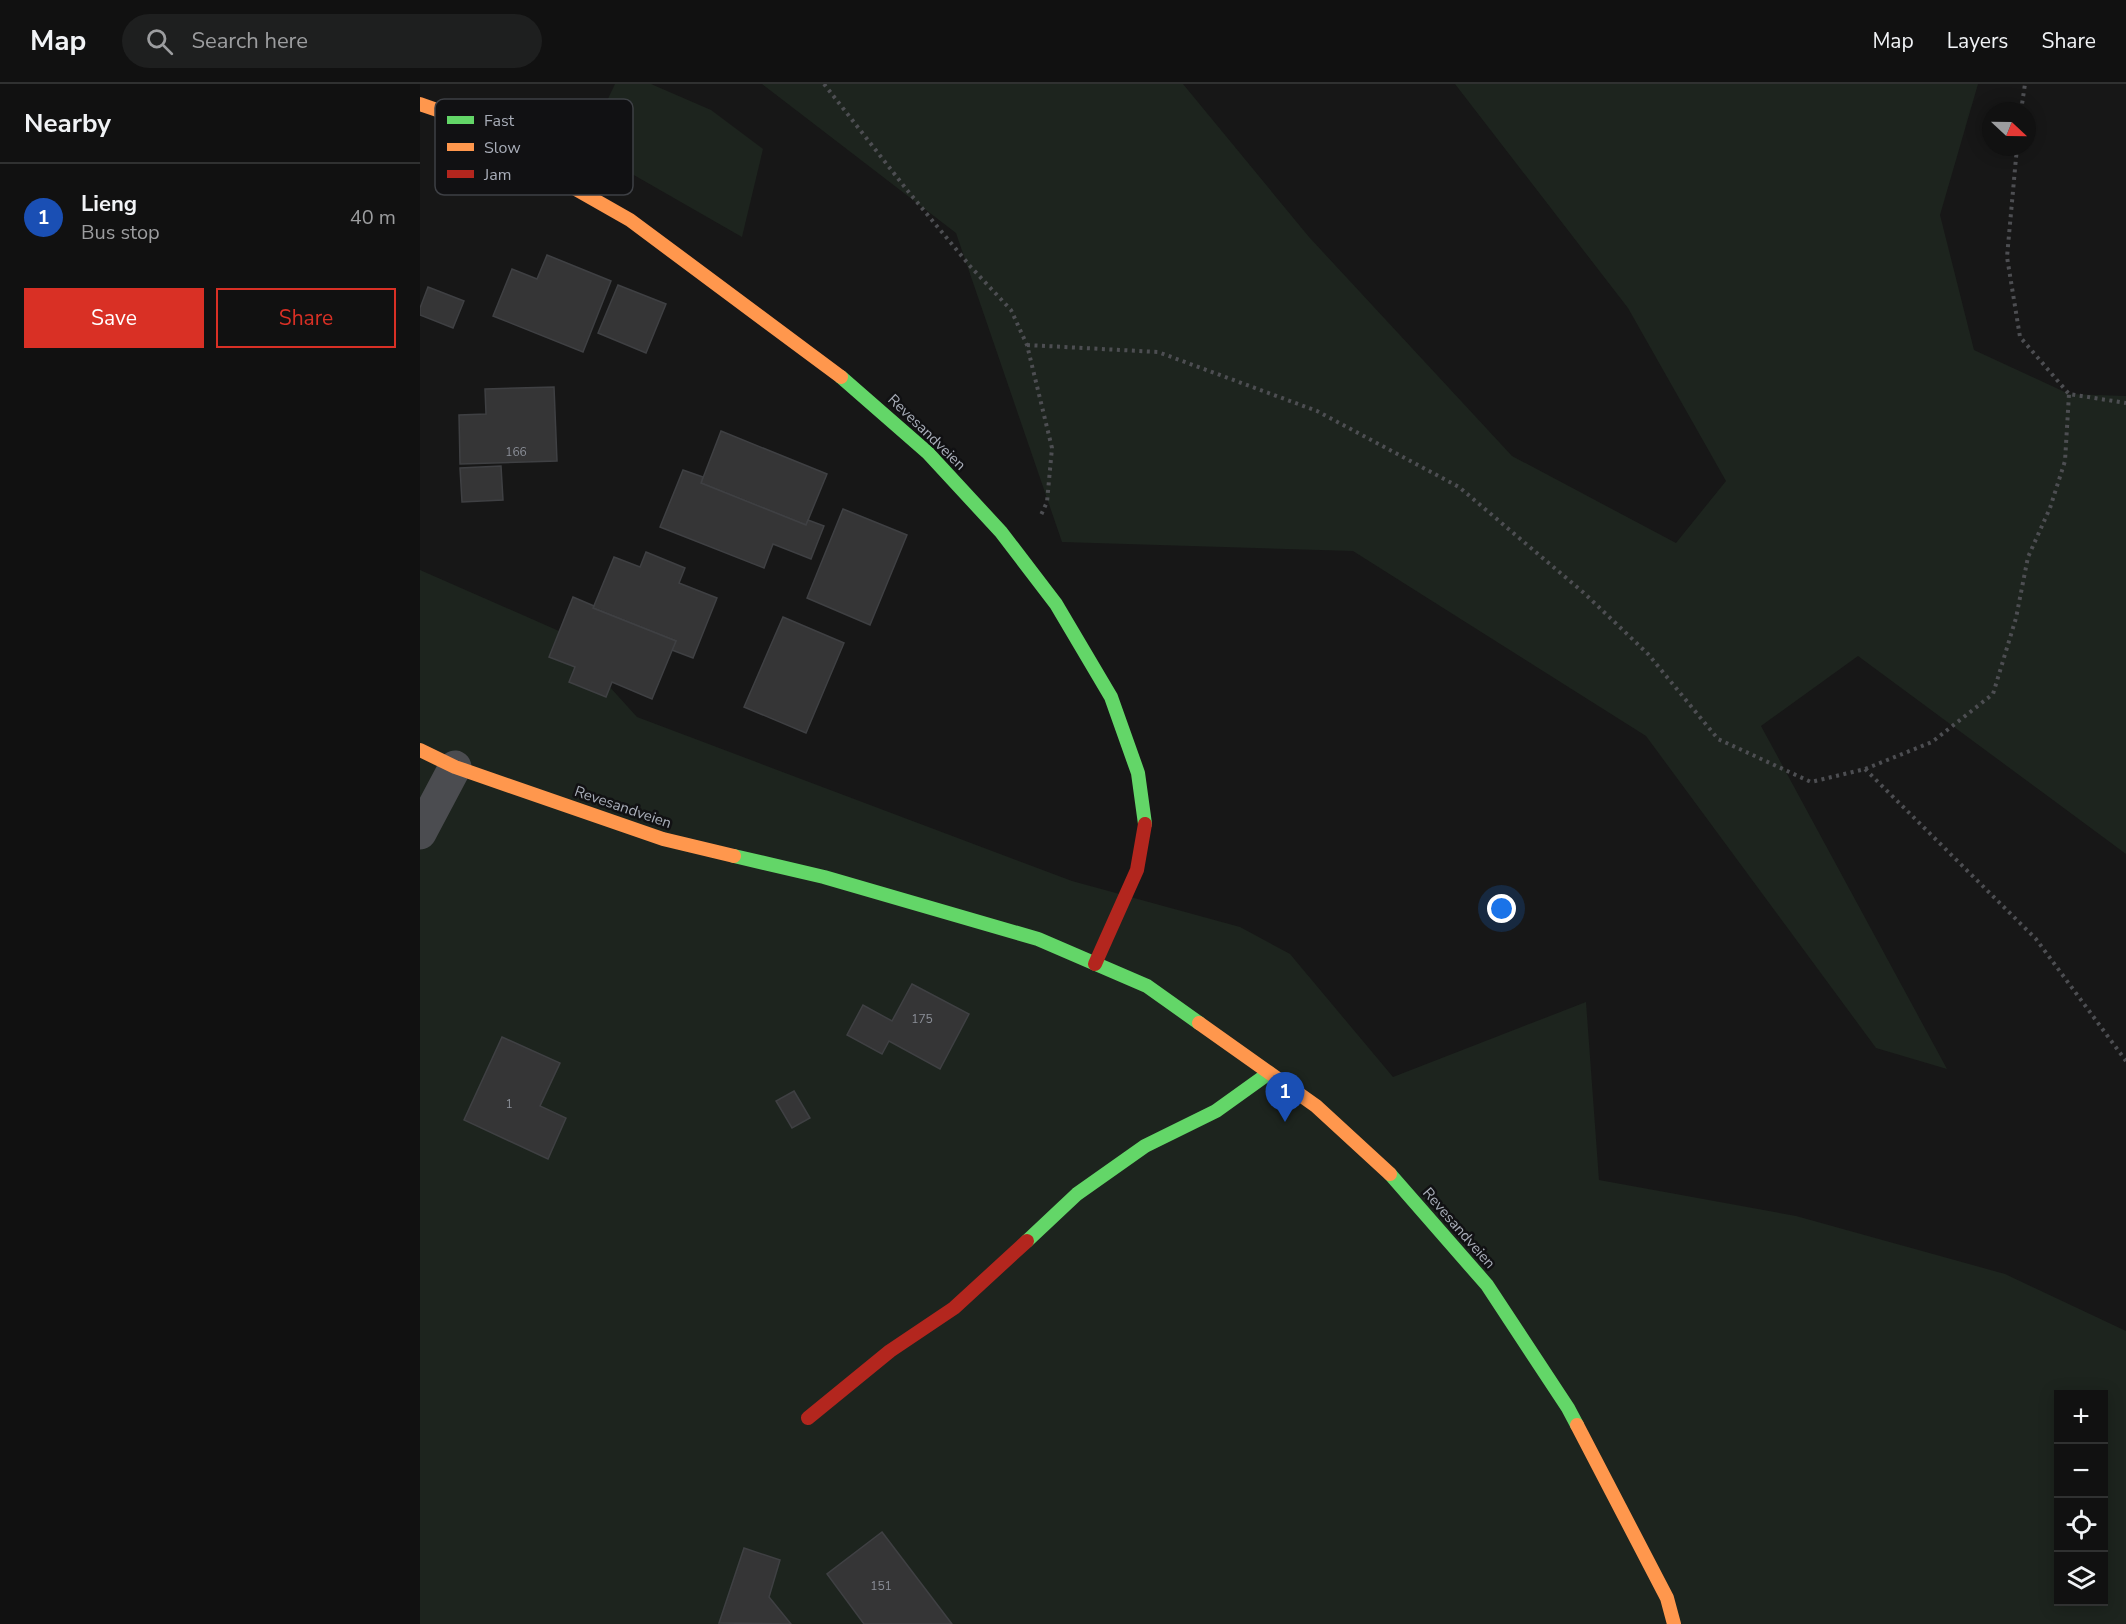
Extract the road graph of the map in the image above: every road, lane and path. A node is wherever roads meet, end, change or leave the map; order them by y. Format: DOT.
graph roads {
  1 [pos="824,84"];
  2 [pos="2025,84"];
  3 [pos="2022,102"];
  4 [pos="420,104"];
  5 [pos="435,109"];
  6 [pos="2016,156"];
  7 [pos="586,195"];
  8 [pos="1027,345"];
  9 [pos="2069,394"];
  10 [pos="2126,403"];
  11 [pos="1020,557"];
  12 [pos="420,750"];
  13 [pos="455,767"];
  14 [pos="1865,769"];
  15 [pos="420,833"];
  16 [pos="1095,964"];
  17 [pos="2126,1061"];
  18 [pos="1269,1073"];
  19 [pos="808,1418"];
  20 [pos="1674,1624"];
  1 -- 8 [label="path"];
  2 -- 3 [label="path"];
  4 -- 5 [label="street, Revesandveien"];
  6 -- 9 [label="path"];
  7 -- 11 [label="street, Revesandveien"];
  8 -- 11 [label="path"];
  8 -- 14 [label="path"];
  9 -- 10 [label="path"];
  9 -- 14 [label="path"];
  11 -- 16 [label="street, Revesandveien"];
  12 -- 13 [label="street, Revesandveien"];
  13 -- 15 [label="street"];
  13 -- 16 [label="street, Revesandveien"];
  14 -- 17 [label="path"];
  16 -- 18 [label="street, Revesandveien"];
  18 -- 19 [label="street"];
  18 -- 20 [label="street, Revesandveien"];
}
